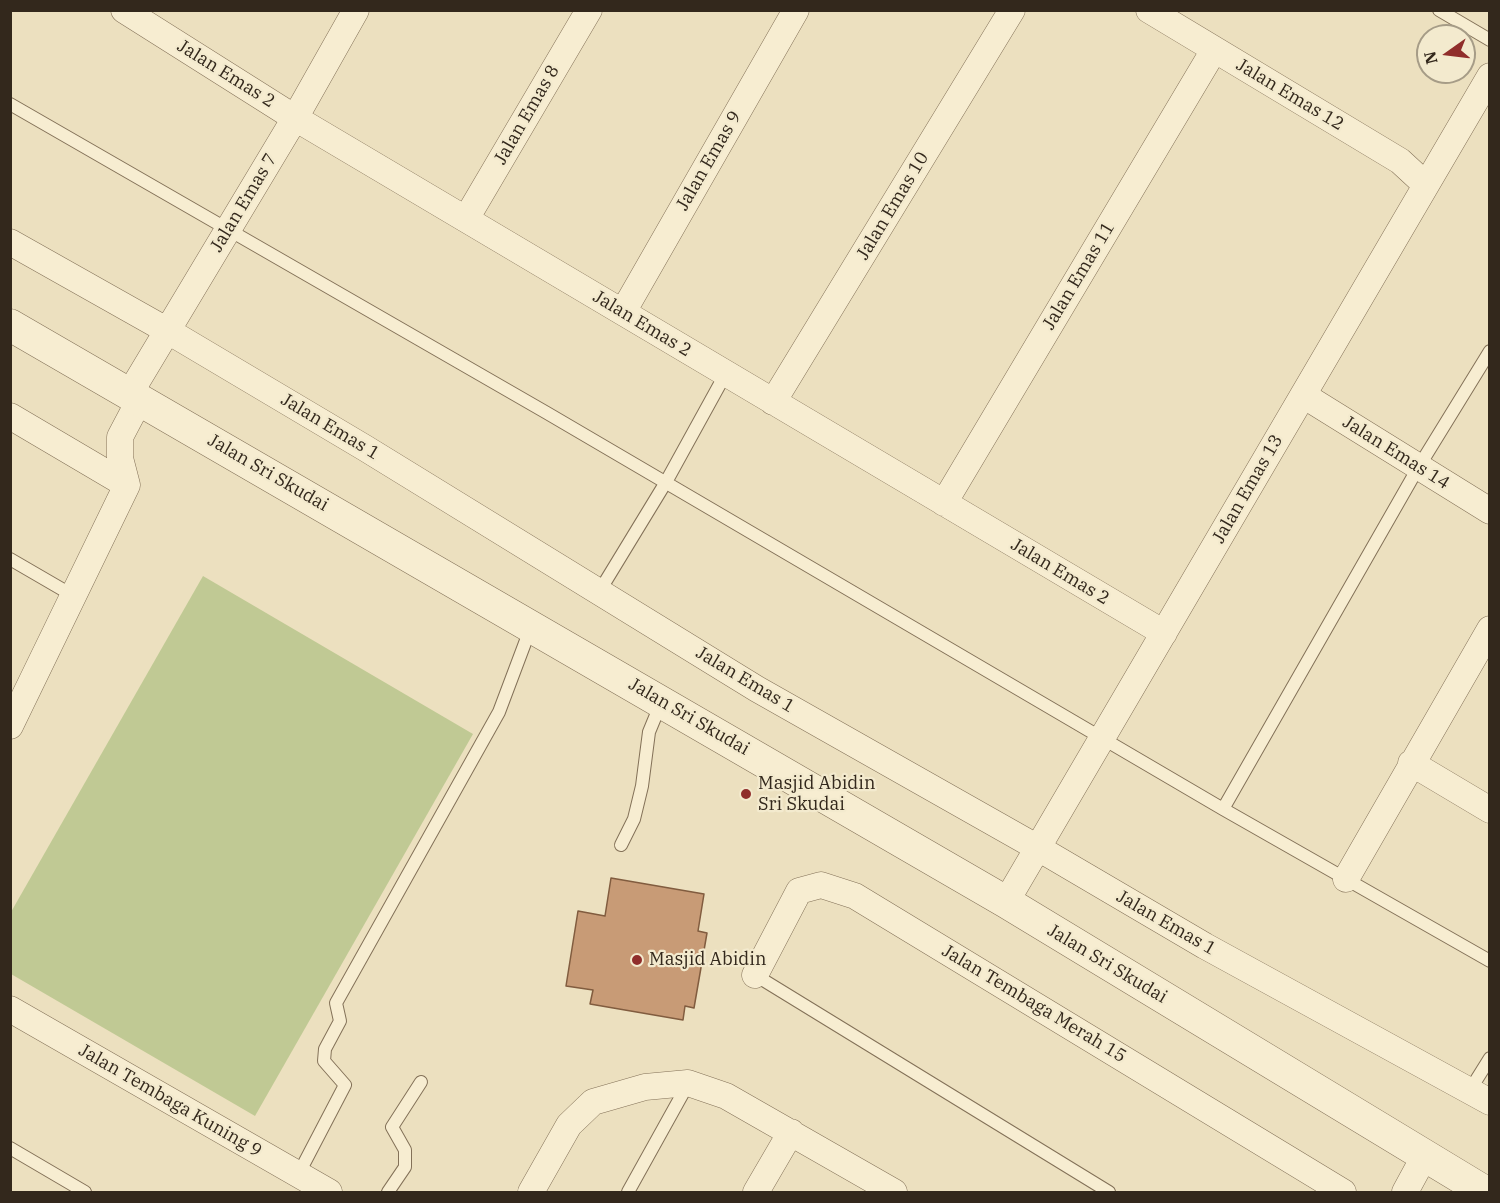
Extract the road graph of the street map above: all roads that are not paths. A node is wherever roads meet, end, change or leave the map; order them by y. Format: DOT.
graph roads {
  1 [pos="356,10"];
  2 [pos="589,10"];
  3 [pos="796,10"];
  4 [pos="1012,10"];
  5 [pos="1149,10"];
  6 [pos="1439,10"];
  7 [pos="127,11"];
  8 [pos="1490,40"];
  9 [pos="1215,50"];
  10 [pos="1490,76"];
  11 [pos="10,104"];
  12 [pos="295,118"];
  13 [pos="1426,185"];
  14 [pos="466,219"];
  15 [pos="226,231"];
  16 [pos="10,242"];
  17 [pos="623,312"];
  18 [pos="10,325"];
  19 [pos="168,331"];
  20 [pos="1490,351"];
  21 [pos="726,373"];
  22 [pos="1303,395"];
  23 [pos="135,396"];
  24 [pos="773,402"];
  25 [pos="10,416"];
  26 [pos="1419,468"];
  27 [pos="666,482"];
  28 [pos="127,485"];
  29 [pos="944,503"];
  30 [pos="1490,511"];
  31 [pos="10,559"];
  32 [pos="599,592"];
  33 [pos="72,595"];
  34 [pos="532,626"];
  35 [pos="1490,629"];
  36 [pos="1164,633"];
  37 [pos="661,701"];
  38 [pos="13,715"];
  39 [pos="1102,739"];
  40 [pos="1411,764"];
  41 [pos="1223,809"];
  42 [pos="1490,810"];
  43 [pos="621,845"];
  44 [pos="1038,848"];
  45 [pos="1346,879"];
  46 [pos="1006,902"];
  47 [pos="1490,961"];
  48 [pos="755,975"];
  49 [pos="10,1009"];
  50 [pos="1490,1058"];
  51 [pos="421,1082"];
  52 [pos="688,1083"];
  53 [pos="1480,1096"];
  54 [pos="791,1132"];
  55 [pos="10,1148"];
  56 [pos="1424,1157"];
  57 [pos="298,1175"];
  58 [pos="85,1192"];
  59 [pos="329,1192"];
  60 [pos="388,1192"];
  61 [pos="531,1192"];
  62 [pos="628,1192"];
  63 [pos="756,1192"];
  64 [pos="894,1192"];
  65 [pos="1109,1192"];
  66 [pos="1343,1192"];
  67 [pos="1405,1192"];
  68 [pos="1485,1192"];
  1 -- 12 [label="street, Jalan Emas 7"];
  2 -- 14 [label="street, Jalan Emas 8"];
  3 -- 17 [label="street, Jalan Emas 9"];
  4 -- 24 [label="street, Jalan Emas 10"];
  5 -- 9 [label="street, Jalan Emas 12"];
  6 -- 8 [label="lane"];
  7 -- 12 [label="street, Jalan Emas 2"];
  9 -- 13 [label="street, Jalan Emas 12"];
  9 -- 29 [label="street, Jalan Emas 11"];
  10 -- 13 [label="street, Jalan Emas 13"];
  11 -- 15 [label="lane"];
  12 -- 14 [label="street, Jalan Emas 2"];
  12 -- 15 [label="street, Jalan Emas 7"];
  13 -- 22 [label="street, Jalan Emas 13"];
  14 -- 17 [label="street, Jalan Emas 2"];
  15 -- 19 [label="street, Jalan Emas 7"];
  15 -- 27 [label="lane"];
  16 -- 19 [label="street, Jalan Emas 1"];
  17 -- 21 [label="street, Jalan Emas 2"];
  18 -- 23 [label="street, Jalan Sri Skudai"];
  19 -- 23 [label="street, Jalan Emas 7"];
  19 -- 32 [label="street, Jalan Emas 1"];
  20 -- 26 [label="lane"];
  21 -- 24 [label="street, Jalan Emas 2"];
  21 -- 27 [label="lane"];
  22 -- 26 [label="street, Jalan Emas 14"];
  22 -- 36 [label="street, Jalan Emas 13"];
  23 -- 28 [label="street, Jalan Emas 7"];
  23 -- 34 [label="street, Jalan Sri Skudai"];
  24 -- 29 [label="street, Jalan Emas 2"];
  25 -- 28 [label="street"];
  26 -- 30 [label="street, Jalan Emas 14"];
  26 -- 41 [label="lane"];
  27 -- 32 [label="lane"];
  27 -- 39 [label="lane"];
  28 -- 33 [label="street"];
  29 -- 36 [label="street, Jalan Emas 2"];
  31 -- 33 [label="lane"];
  32 -- 44 [label="street, Jalan Emas 1"];
  33 -- 38 [label="street"];
  34 -- 37 [label="street, Jalan Sri Skudai"];
  34 -- 57 [label="lane"];
  35 -- 40 [label="street"];
  36 -- 39 [label="street, Jalan Emas 13"];
  37 -- 43 [label="lane"];
  37 -- 46 [label="street, Jalan Sri Skudai"];
  39 -- 41 [label="lane"];
  39 -- 44 [label="street, Jalan Emas 13"];
  40 -- 42 [label="street"];
  40 -- 45 [label="street"];
  41 -- 45 [label="lane"];
  44 -- 46 [label="street, Jalan Emas 13"];
  44 -- 53 [label="street, Jalan Emas 1"];
  45 -- 47 [label="lane"];
  46 -- 56 [label="street, Jalan Sri Skudai"];
  48 -- 65 [label="lane"];
  48 -- 66 [label="street, Jalan Tembaga Merah 15"];
  49 -- 57 [label="street, Jalan Tembaga Kuning 9"];
  50 -- 53 [label="lane"];
  51 -- 60 [label="lane"];
  52 -- 54 [label="street"];
  52 -- 61 [label="street"];
  52 -- 62 [label="lane"];
  54 -- 63 [label="street"];
  54 -- 64 [label="street"];
  55 -- 58 [label="lane"];
  56 -- 67 [label="street"];
  56 -- 68 [label="street, Jalan Sri Skudai"];
  57 -- 59 [label="street, Jalan Tembaga Kuning 9"];
}
